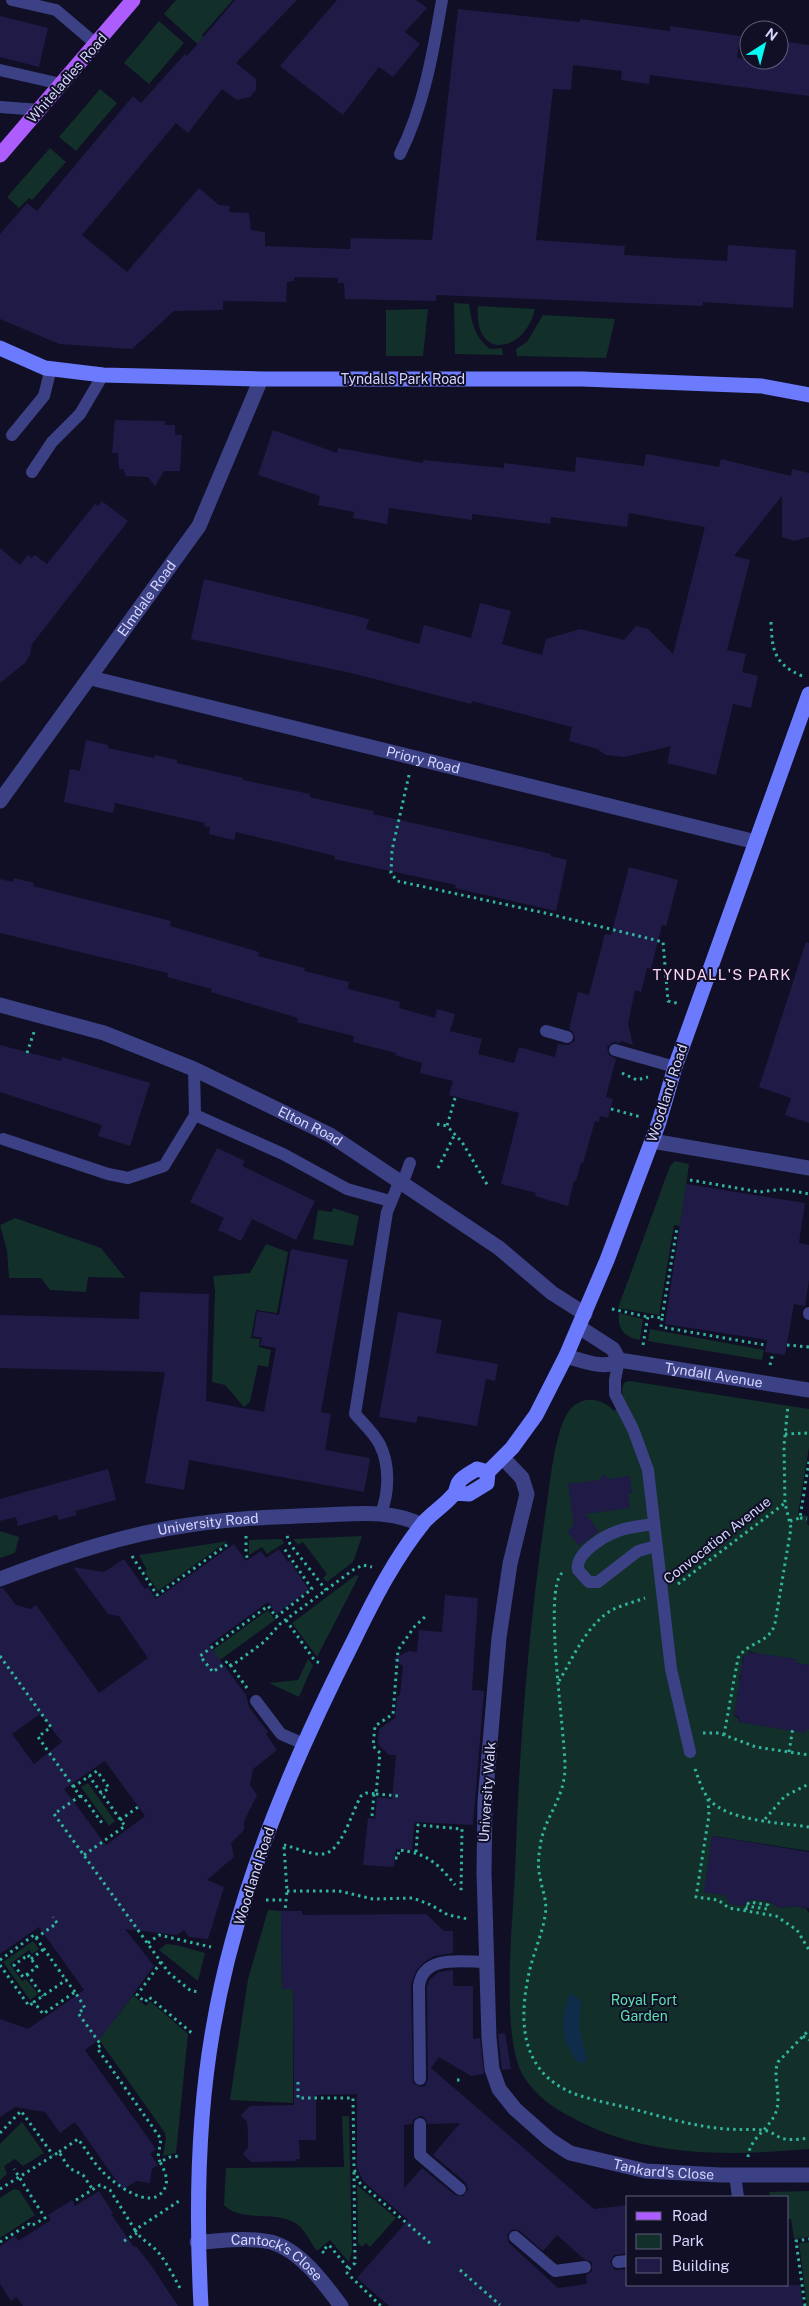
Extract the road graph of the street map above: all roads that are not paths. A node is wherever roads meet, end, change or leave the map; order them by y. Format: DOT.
graph roads {
  1 [pos="12,0"];
  2 [pos="133,0"];
  3 [pos="442,0"];
  4 [pos="58,5"];
  5 [pos="96,44"];
  6 [pos="0,70"];
  7 [pos="61,84"];
  8 [pos="0,107"];
  9 [pos="40,110"];
  10 [pos="400,154"];
  11 [pos="0,155"];
  12 [pos="0,348"];
  13 [pos="50,368"];
  14 [pos="103,376"];
  15 [pos="261,379"];
  16 [pos="809,396"];
  17 [pos="12,435"];
  18 [pos="32,472"];
  19 [pos="91,678"];
  20 [pos="809,694"];
  21 [pos="0,801"];
  22 [pos="756,842"];
  23 [pos="0,1005"];
  24 [pos="546,1031"];
  25 [pos="567,1037"];
  26 [pos="615,1050"];
  27 [pos="675,1067"];
  28 [pos="194,1069"];
  29 [pos="195,1115"];
  30 [pos="3,1139"];
  31 [pos="652,1140"];
  32 [pos="410,1163"];
  33 [pos="809,1168"];
  34 [pos="401,1181"];
  35 [pos="390,1201"];
  36 [pos="582,1320"];
  37 [pos="566,1356"];
  38 [pos="619,1360"];
  39 [pos="809,1390"];
  40 [pos="503,1458"];
  41 [pos="381,1513"];
  42 [pos="422,1524"];
  43 [pos="654,1524"];
  44 [pos="656,1546"];
  45 [pos="0,1579"];
  46 [pos="256,1700"];
  47 [pos="304,1744"];
  48 [pos="690,1752"];
  49 [pos="486,1962"];
  50 [pos="420,2079"];
  51 [pos="530,2123"];
  52 [pos="420,2124"];
  53 [pos="735,2175"];
  54 [pos="809,2175"];
  55 [pos="460,2189"];
  56 [pos="738,2196"];
  57 [pos="515,2237"];
  58 [pos="198,2242"];
  59 [pos="585,2267"];
  60 [pos="201,2306"];
  61 [pos="341,2306"];
  1 -- 4 [label="lane"];
  2 -- 5 [label="main road, Whiteladies Road"];
  3 -- 10 [label="lane"];
  4 -- 5 [label="lane"];
  5 -- 7 [label="main road, Whiteladies Road"];
  6 -- 7 [label="lane"];
  7 -- 9 [label="main road, Whiteladies Road"];
  8 -- 9 [label="lane"];
  9 -- 11 [label="main road, Whiteladies Road"];
  12 -- 13 [label="street, Tyndalls Park Road"];
  13 -- 14 [label="street, Tyndalls Park Road"];
  13 -- 17 [label="lane"];
  14 -- 15 [label="street, Tyndalls Park Road"];
  14 -- 18 [label="lane"];
  15 -- 16 [label="street, Tyndalls Park Road"];
  15 -- 19 [label="street, Elmdale Road"];
  19 -- 21 [label="street, Elmdale Road"];
  19 -- 22 [label="street, Priory Road"];
  20 -- 22 [label="street, Woodland Road"];
  22 -- 27 [label="street, Woodland Road"];
  23 -- 28 [label="street, Elton Road"];
  24 -- 25 [label="lane"];
  26 -- 27 [label="lane"];
  27 -- 31 [label="street, Woodland Road"];
  28 -- 29 [label="lane"];
  28 -- 34 [label="street, Elton Road"];
  29 -- 30 [label="lane"];
  29 -- 35 [label="lane"];
  31 -- 33 [label="street"];
  31 -- 36 [label="street, Woodland Road"];
  32 -- 34 [label="lane"];
  34 -- 35 [label="lane"];
  34 -- 36 [label="street, Elton Road"];
  35 -- 41 [label="lane"];
  36 -- 37 [label="street, Woodland Road"];
  36 -- 38 [label="street"];
  37 -- 38 [label="street, Tyndall Avenue"];
  37 -- 40 [label="street, Woodland Road"];
  38 -- 39 [label="street, Tyndall Avenue"];
  38 -- 43 [label="lane"];
  40 -- 42 [label="street, Woodland Road"];
  40 -- 49 [label="street, University Walk"];
  41 -- 42 [label="street, University Road"];
  41 -- 45 [label="street, University Road"];
  42 -- 47 [label="street, Woodland Road"];
  43 -- 44 [label="lane"];
  43 -- 44 [label="lane"];
  44 -- 48 [label="lane"];
  46 -- 47 [label="lane"];
  47 -- 58 [label="street, Woodland Road"];
  49 -- 50 [label="lane"];
  49 -- 51 [label="street, University Walk"];
  51 -- 53 [label="street, Tankard's Close"];
  52 -- 55 [label="lane"];
  53 -- 54 [label="street, Tankard's Close"];
  53 -- 56 [label="lane"];
  57 -- 59 [label="lane"];
  58 -- 60 [label="street, Woodland Road"];
  58 -- 61 [label="street, Cantock's Close"];
}
